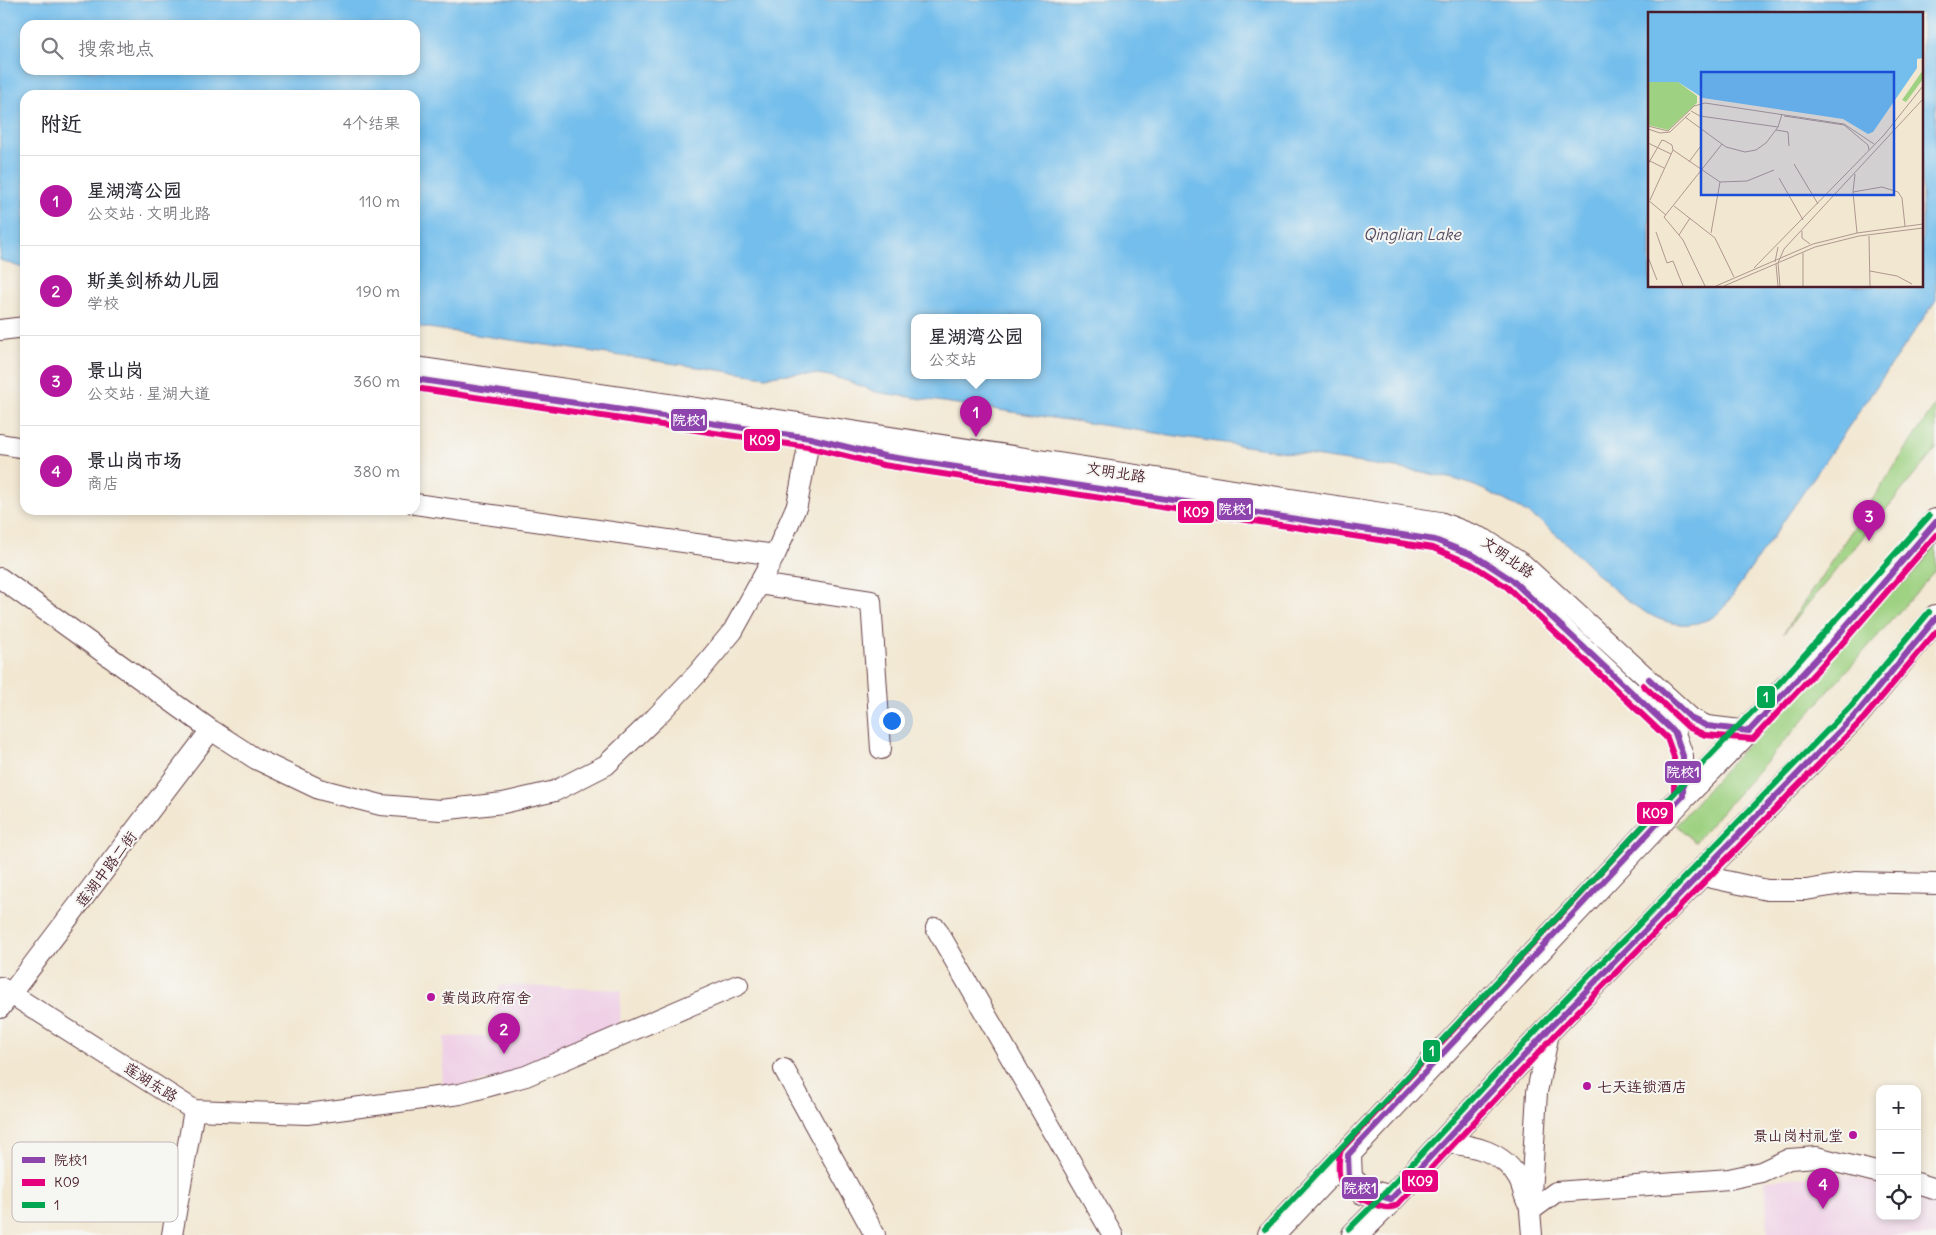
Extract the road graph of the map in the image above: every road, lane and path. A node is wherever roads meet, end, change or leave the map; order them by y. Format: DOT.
graph roads {
  1 [pos="20,315"];
  2 [pos="0,317"];
  3 [pos="20,328"];
  4 [pos="0,330"];
  5 [pos="420,368"];
  6 [pos="420,380"];
  7 [pos="811,431"];
  8 [pos="0,444"];
  9 [pos="20,447"];
  10 [pos="420,505"];
  11 [pos="1936,522"];
  12 [pos="775,555"];
  13 [pos="0,578"];
  14 [pos="759,584"];
  15 [pos="1936,618"];
  16 [pos="211,730"];
  17 [pos="1749,731"];
  18 [pos="881,750"];
  19 [pos="1683,796"];
  20 [pos="1699,876"];
  21 [pos="1936,884"];
  22 [pos="936,928"];
  23 [pos="738,985"];
  24 [pos="4,996"];
  25 [pos="1550,1028"];
  26 [pos="784,1069"];
  27 [pos="194,1110"];
  28 [pos="1444,1143"];
  29 [pos="1348,1155"];
  30 [pos="1876,1172"];
  31 [pos="1921,1185"];
  32 [pos="1936,1189"];
  33 [pos="1391,1199"];
  34 [pos="178,1201"];
  35 [pos="1530,1212"];
  36 [pos="174,1222"];
  37 [pos="172,1235"];
  38 [pos="875,1235"];
  39 [pos="1113,1235"];
  40 [pos="1271,1235"];
  41 [pos="1355,1235"];
  42 [pos="1532,1235"];
  1 -- 2 [label="street"];
  3 -- 4 [label="street"];
  5 -- 7 [label="street, 文明北路"];
  6 -- 7 [label="street, 文明北路"];
  7 -- 12 [label="street"];
  7 -- 17 [label="street, 文明北路"];
  7 -- 19 [label="street, 文明北路"];
  8 -- 9 [label="street"];
  10 -- 12 [label="street"];
  11 -- 17 [label="main road"];
  12 -- 14 [label="street"];
  13 -- 16 [label="street"];
  14 -- 16 [label="street"];
  14 -- 18 [label="street"];
  15 -- 20 [label="main road"];
  16 -- 24 [label="street, 莲湖中路二街"];
  17 -- 19 [label="main road"];
  19 -- 29 [label="main road"];
  20 -- 21 [label="street"];
  20 -- 25 [label="main road"];
  22 -- 39 [label="street"];
  23 -- 27 [label="street"];
  24 -- 27 [label="street, 莲湖东路"];
  25 -- 28 [label="main road"];
  25 -- 35 [label="street"];
  26 -- 38 [label="street"];
  27 -- 34 [label="street, 莲湖东路"];
  28 -- 33 [label="main road"];
  28 -- 35 [label="street"];
  29 -- 33 [label="main road"];
  29 -- 40 [label="main road"];
  30 -- 35 [label="street"];
  31 -- 32 [label="street"];
  33 -- 41 [label="main road"];
  35 -- 42 [label="street"];
  36 -- 37 [label="street, 莲湖东路"];
}
